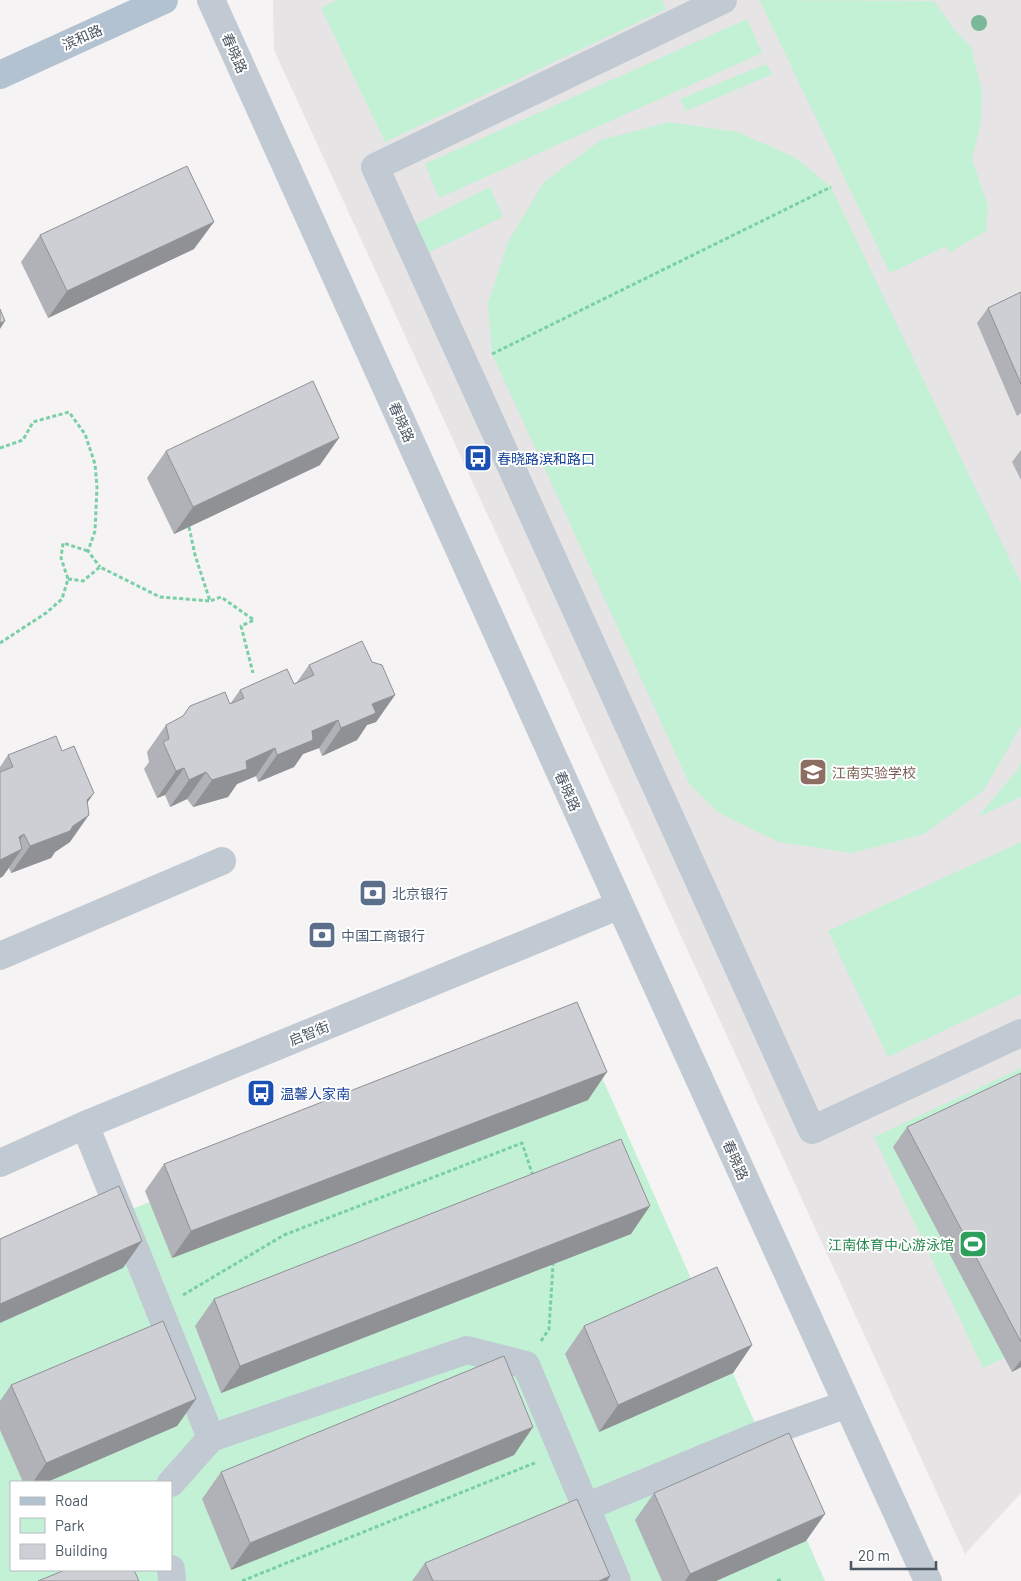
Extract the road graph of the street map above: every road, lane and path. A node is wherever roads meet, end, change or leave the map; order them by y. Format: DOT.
graph roads {
  1 [pos="164,0"];
  2 [pos="211,0"];
  3 [pos="723,0"];
  4 [pos="0,74"];
  5 [pos="831,187"];
  6 [pos="492,354"];
  7 [pos="0,448"];
  8 [pos="188,527"];
  9 [pos="88,551"];
  10 [pos="100,567"];
  11 [pos="68,579"];
  12 [pos="210,601"];
  13 [pos="0,643"];
  14 [pos="253,673"];
  15 [pos="222,861"];
  16 [pos="620,905"];
  17 [pos="0,956"];
  18 [pos="1021,1033"];
  19 [pos="85,1125"];
  20 [pos="0,1163"];
  21 [pos="535,1183"];
  22 [pos="553,1264"];
  23 [pos="158,1310"];
  24 [pos="526,1365"];
  25 [pos="847,1404"];
  26 [pos="211,1438"];
  27 [pos="563,1452"];
  28 [pos="172,1482"];
  29 [pos="586,1507"];
  30 [pos="782,1579"];
  31 [pos="242,1581"];
  32 [pos="617,1581"];
  33 [pos="777,1581"];
  34 [pos="928,1581"];
  1 -- 4 [label="main road, 滨和路"];
  2 -- 16 [label="street, 春晓路"];
  3 -- 18 [label="street"];
  5 -- 6 [label="path"];
  7 -- 9 [label="path"];
  8 -- 12 [label="path"];
  9 -- 10 [label="path"];
  9 -- 11 [label="path"];
  10 -- 11 [label="path"];
  10 -- 12 [label="path"];
  11 -- 13 [label="path"];
  12 -- 14 [label="path"];
  15 -- 17 [label="street"];
  16 -- 19 [label="street, 启智街"];
  16 -- 25 [label="street, 春晓路"];
  19 -- 20 [label="street, 启智街"];
  19 -- 23 [label="street"];
  21 -- 23 [label="path"];
  22 -- 24 [label="path"];
  23 -- 26 [label="street"];
  24 -- 26 [label="street"];
  24 -- 27 [label="street"];
  25 -- 29 [label="street"];
  25 -- 34 [label="street, 春晓路"];
  26 -- 28 [label="street"];
  27 -- 29 [label="street"];
  27 -- 31 [label="path"];
  29 -- 32 [label="street"];
  30 -- 33 [label="path"];
}
